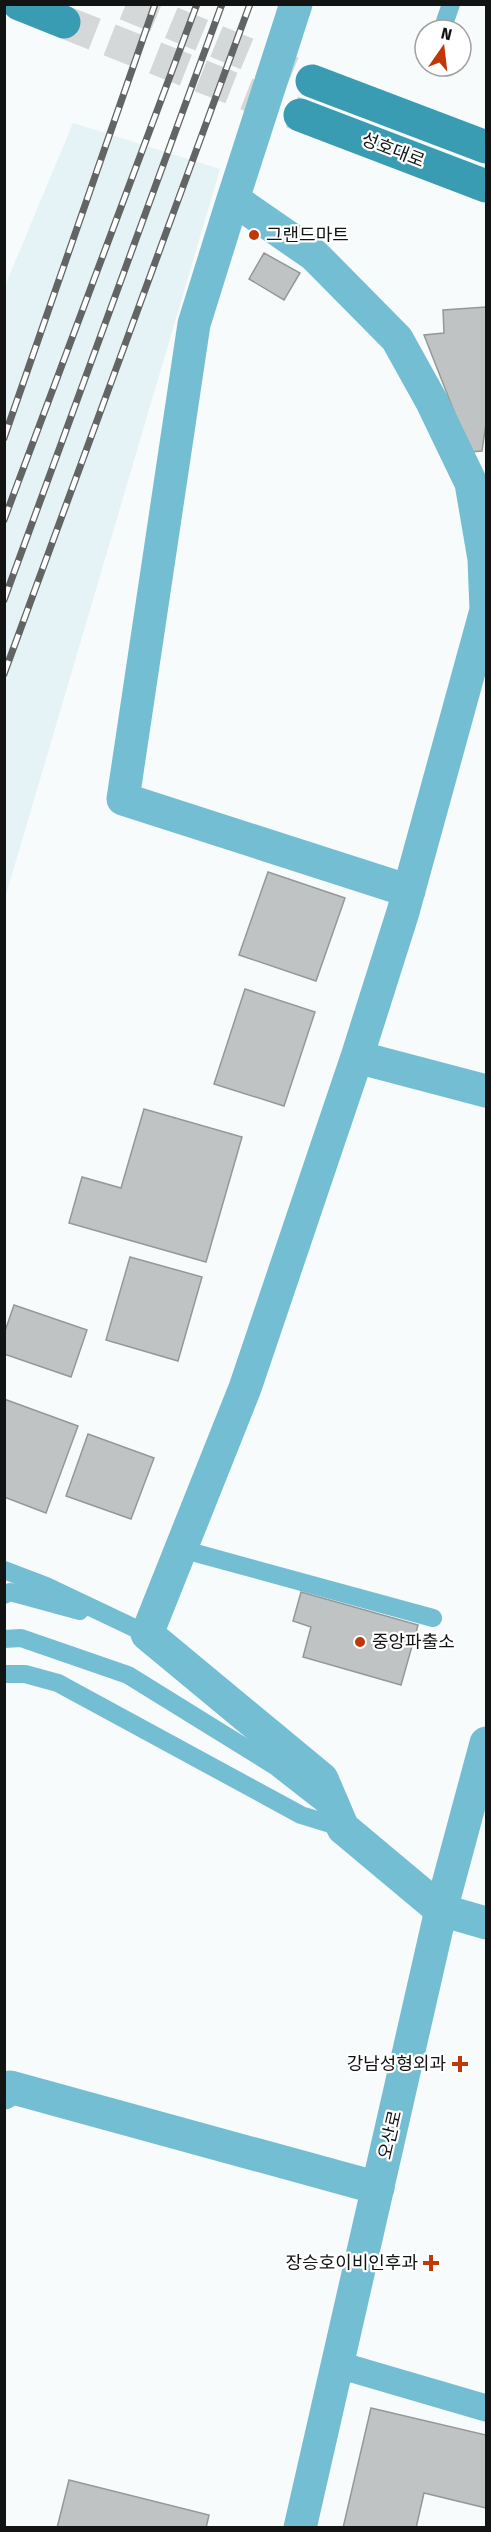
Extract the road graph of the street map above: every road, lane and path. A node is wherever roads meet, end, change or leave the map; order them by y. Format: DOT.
graph roads {
  1 [pos="19,4"];
  2 [pos="296,4"];
  3 [pos="64,22"];
  4 [pos="312,81"];
  5 [pos="300,115"];
  6 [pos="486,147"];
  7 [pos="486,186"];
  8 [pos="233,199"];
  9 [pos="485,551"];
  10 [pos="486,610"];
  11 [pos="409,891"];
  12 [pos="357,1057"];
  13 [pos="486,1091"];
  14 [pos="181,1549"];
  15 [pos="4,1570"];
  16 [pos="4,1595"];
  17 [pos="433,1617"];
  18 [pos="134,1628"];
  19 [pos="4,1639"];
  20 [pos="4,1674"];
  21 [pos="486,1743"];
  22 [pos="341,1822"];
  23 [pos="441,1910"];
  24 [pos="486,1923"];
  25 [pos="7,2090"];
  26 [pos="378,2188"];
  27 [pos="339,2366"];
  28 [pos="486,2408"];
  29 [pos="300,2528"];
  1 -- 3 [label="main road"];
  2 -- 8 [label="street"];
  4 -- 6 [label="main road, 성호대로"];
  5 -- 7 [label="main road, 성호대로"];
  8 -- 9 [label="street"];
  8 -- 11 [label="street"];
  9 -- 10 [label="street"];
  10 -- 11 [label="street"];
  11 -- 12 [label="street"];
  12 -- 13 [label="street"];
  12 -- 14 [label="street"];
  14 -- 17 [label="lane"];
  14 -- 18 [label="street"];
  15 -- 18 [label="lane"];
  16 -- 18 [label="lane"];
  18 -- 22 [label="street"];
  19 -- 22 [label="lane"];
  20 -- 22 [label="lane"];
  21 -- 23 [label="street, 오산로"];
  22 -- 23 [label="street"];
  23 -- 24 [label="street"];
  23 -- 26 [label="street, 오산로"];
  25 -- 26 [label="street"];
  26 -- 27 [label="street, 오산로"];
  27 -- 28 [label="street"];
  27 -- 29 [label="street, 오산로"];
}
